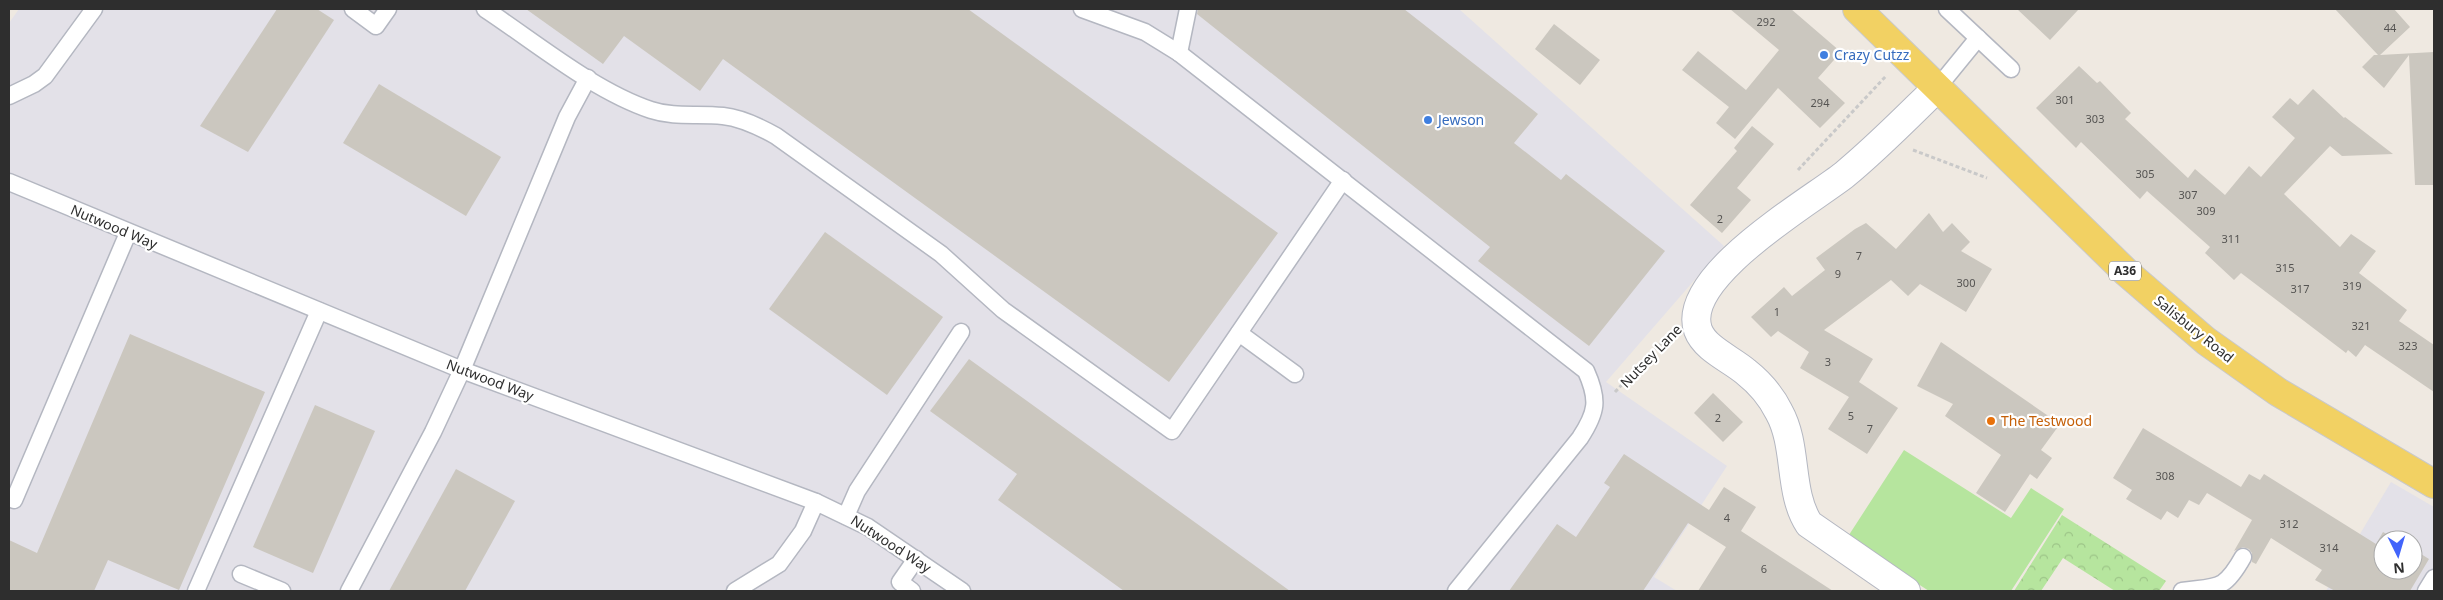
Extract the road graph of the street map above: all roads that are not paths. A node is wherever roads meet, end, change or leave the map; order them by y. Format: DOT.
graph roads {
  1 [pos="94,9"];
  2 [pos="354,9"];
  3 [pos="388,9"];
  4 [pos="485,9"];
  5 [pos="1082,9"];
  6 [pos="1188,9"];
  7 [pos="1857,9"];
  8 [pos="1947,9"];
  9 [pos="1978,38"];
  10 [pos="1179,53"];
  11 [pos="2011,69"];
  12 [pos="588,78"];
  13 [pos="1938,87"];
  14 [pos="9,96"];
  15 [pos="1343,180"];
  16 [pos="9,182"];
  17 [pos="128,233"];
  18 [pos="319,311"];
  19 [pos="961,332"];
  20 [pos="1239,333"];
  21 [pos="462,370"];
  22 [pos="1295,374"];
  23 [pos="2434,484"];
  24 [pos="14,500"];
  25 [pos="816,502"];
  26 [pos="846,516"];
  27 [pos="2244,557"];
  28 [pos="916,559"];
  29 [pos="241,574"];
  30 [pos="2434,578"];
  31 [pos="196,591"];
  32 [pos="282,591"];
  33 [pos="349,591"];
  34 [pos="735,591"];
  35 [pos="912,591"];
  36 [pos="962,591"];
  37 [pos="1456,591"];
  38 [pos="1906,591"];
  39 [pos="2182,591"];
  40 [pos="2426,591"];
  1 -- 14 [label="lane"];
  2 -- 3 [label="lane"];
  4 -- 12 [label="lane"];
  5 -- 10 [label="lane"];
  6 -- 10 [label="lane"];
  7 -- 13 [label="main road, Salisbury Road / A36"];
  8 -- 9 [label="lane"];
  9 -- 11 [label="lane"];
  9 -- 13 [label="lane"];
  10 -- 15 [label="lane"];
  12 -- 20 [label="lane"];
  12 -- 21 [label="lane"];
  13 -- 23 [label="main road, Salisbury Road / A36"];
  13 -- 38 [label="street, Nutsey Lane"];
  15 -- 20 [label="lane"];
  15 -- 37 [label="lane"];
  16 -- 17 [label="lane, Nutwood Way"];
  17 -- 18 [label="lane, Nutwood Way"];
  17 -- 24 [label="lane"];
  18 -- 21 [label="lane, Nutwood Way"];
  18 -- 31 [label="lane"];
  19 -- 26 [label="lane"];
  20 -- 22 [label="lane"];
  21 -- 25 [label="lane, Nutwood Way"];
  21 -- 33 [label="lane"];
  25 -- 26 [label="lane, Nutwood Way"];
  25 -- 34 [label="lane"];
  26 -- 28 [label="lane, Nutwood Way"];
  27 -- 39 [label="lane"];
  28 -- 35 [label="lane"];
  28 -- 36 [label="lane, Nutwood Way"];
  29 -- 32 [label="lane"];
  30 -- 40 [label="lane"];
}
